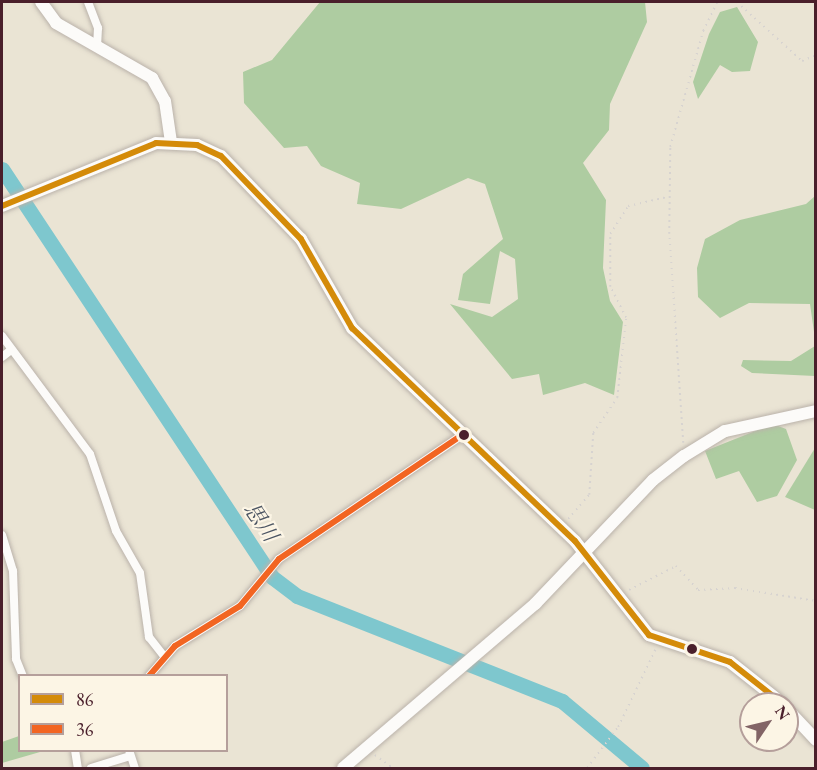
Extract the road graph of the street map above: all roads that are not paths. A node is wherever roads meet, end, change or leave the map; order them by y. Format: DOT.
graph roads {
  1 [pos="41,2"];
  2 [pos="88,2"];
  3 [pos="97,46"];
  4 [pos="171,142"];
  5 [pos="3,206"];
  6 [pos="2,336"];
  7 [pos="11,350"];
  8 [pos="2,357"];
  9 [pos="816,411"];
  10 [pos="462,435"];
  11 [pos="2,535"];
  12 [pos="585,552"];
  13 [pos="164,656"];
  14 [pos="23,674"];
  15 [pos="150,674"];
  16 [pos="768,692"];
  17 [pos="799,722"];
  18 [pos="816,740"];
  19 [pos="75,752"];
  20 [pos="128,754"];
  21 [pos="78,768"];
  22 [pos="91,768"];
  23 [pos="135,768"];
  24 [pos="343,768"];
  1 -- 3 [label="main road"];
  2 -- 3 [label="street"];
  3 -- 4 [label="main road"];
  4 -- 5 [label="main road"];
  4 -- 10 [label="main road"];
  6 -- 7 [label="street"];
  7 -- 8 [label="street"];
  7 -- 13 [label="street"];
  9 -- 12 [label="main road"];
  10 -- 12 [label="main road"];
  10 -- 13 [label="street"];
  11 -- 14 [label="street"];
  12 -- 16 [label="main road"];
  12 -- 24 [label="main road"];
  13 -- 15 [label="street"];
  17 -- 18 [label="main road"];
  19 -- 21 [label="street"];
  20 -- 22 [label="street"];
  20 -- 23 [label="street"];
}
